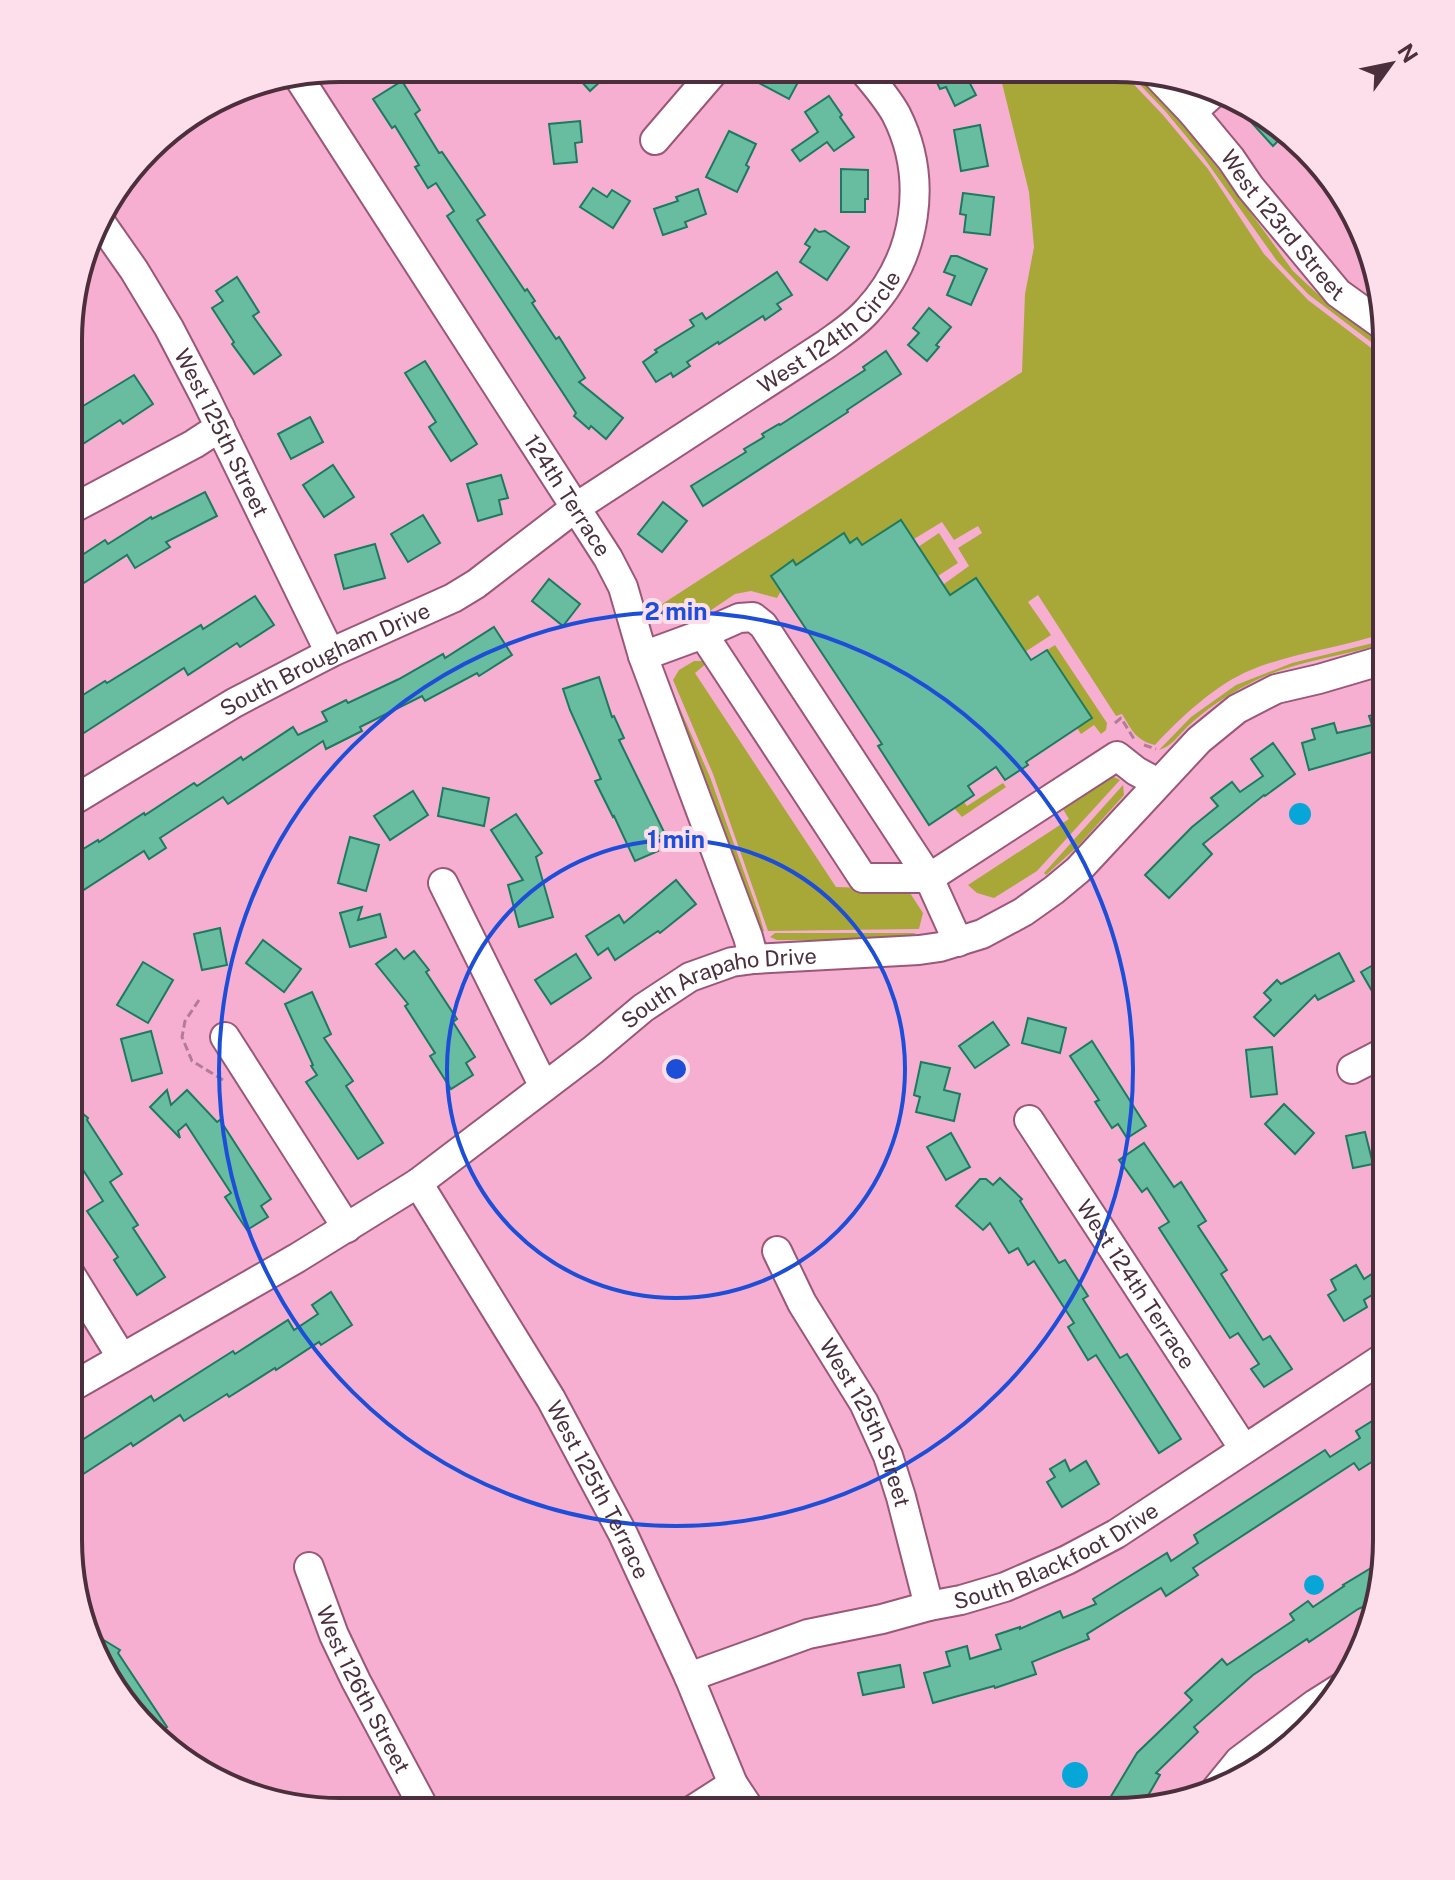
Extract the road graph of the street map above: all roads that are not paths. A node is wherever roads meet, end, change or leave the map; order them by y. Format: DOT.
graph roads {
  1 [pos="705,82"];
  2 [pos="873,82"];
  3 [pos="303,85"];
  4 [pos="1185,92"];
  5 [pos="1202,103"];
  6 [pos="655,140"];
  7 [pos="107,231"];
  8 [pos="1371,317"];
  9 [pos="220,427"];
  10 [pos="82,504"];
  11 [pos="575,508"];
  12 [pos="703,634"];
  13 [pos="330,653"];
  14 [pos="643,656"];
  15 [pos="1373,663"];
  16 [pos="1158,783"];
  17 [pos="82,795"];
  18 [pos="929,878"];
  19 [pos="443,883"];
  20 [pos="958,942"];
  21 [pos="754,959"];
  22 [pos="225,1037"];
  23 [pos="1372,1059"];
  24 [pos="1352,1069"];
  25 [pos="544,1087"];
  26 [pos="1029,1120"];
  27 [pos="418,1183"];
  28 [pos="347,1228"];
  29 [pos="777,1251"];
  30 [pos="82,1293"];
  31 [pos="122,1358"];
  32 [pos="1372,1365"];
  33 [pos="82,1381"];
  34 [pos="1244,1449"];
  35 [pos="309,1567"];
  36 [pos="929,1606"];
  37 [pos="689,1677"];
  38 [pos="1312,1707"];
  39 [pos="1233,1769"];
  40 [pos="733,1784"];
  41 [pos="418,1798"];
  42 [pos="711,1798"];
  43 [pos="742,1798"];
  1 -- 6 [label="street"];
  2 -- 11 [label="street, West 124th Circle"];
  3 -- 11 [label="street, 124th Terrace"];
  4 -- 5 [label="street, West 123rd Street"];
  5 -- 8 [label="street, West 123rd Street"];
  7 -- 9 [label="street, West 125th Street"];
  9 -- 10 [label="street"];
  9 -- 13 [label="street, West 125th Street"];
  11 -- 13 [label="street, South Brougham Drive"];
  11 -- 14 [label="street, 124th Terrace"];
  12 -- 14 [label="street"];
  12 -- 18 [label="street"];
  12 -- 18 [label="street"];
  13 -- 17 [label="street, South Brougham Drive"];
  14 -- 21 [label="street, 124th Terrace"];
  15 -- 16 [label="street, South Arapaho Drive"];
  16 -- 18 [label="street"];
  16 -- 20 [label="street, South Arapaho Drive"];
  18 -- 20 [label="street"];
  19 -- 25 [label="street"];
  20 -- 21 [label="street, South Arapaho Drive"];
  21 -- 25 [label="street, South Arapaho Drive"];
  22 -- 28 [label="street"];
  23 -- 24 [label="street"];
  25 -- 27 [label="street, South Arapaho Drive"];
  26 -- 34 [label="street, West 124th Terrace"];
  27 -- 28 [label="street, South Arapaho Drive"];
  27 -- 37 [label="street, West 125th Terrace"];
  28 -- 31 [label="street, South Arapaho Drive"];
  29 -- 36 [label="street, West 125th Street"];
  30 -- 31 [label="street"];
  31 -- 33 [label="street, South Arapaho Drive"];
  32 -- 34 [label="street, South Blackfoot Drive"];
  34 -- 36 [label="street, South Blackfoot Drive"];
  35 -- 41 [label="street, West 126th Street"];
  36 -- 37 [label="street, South Blackfoot Drive"];
  37 -- 40 [label="street, West 125th Terrace"];
  38 -- 39 [label="street"];
  40 -- 42 [label="street"];
  40 -- 43 [label="street, West 125th Terrace"];
}
